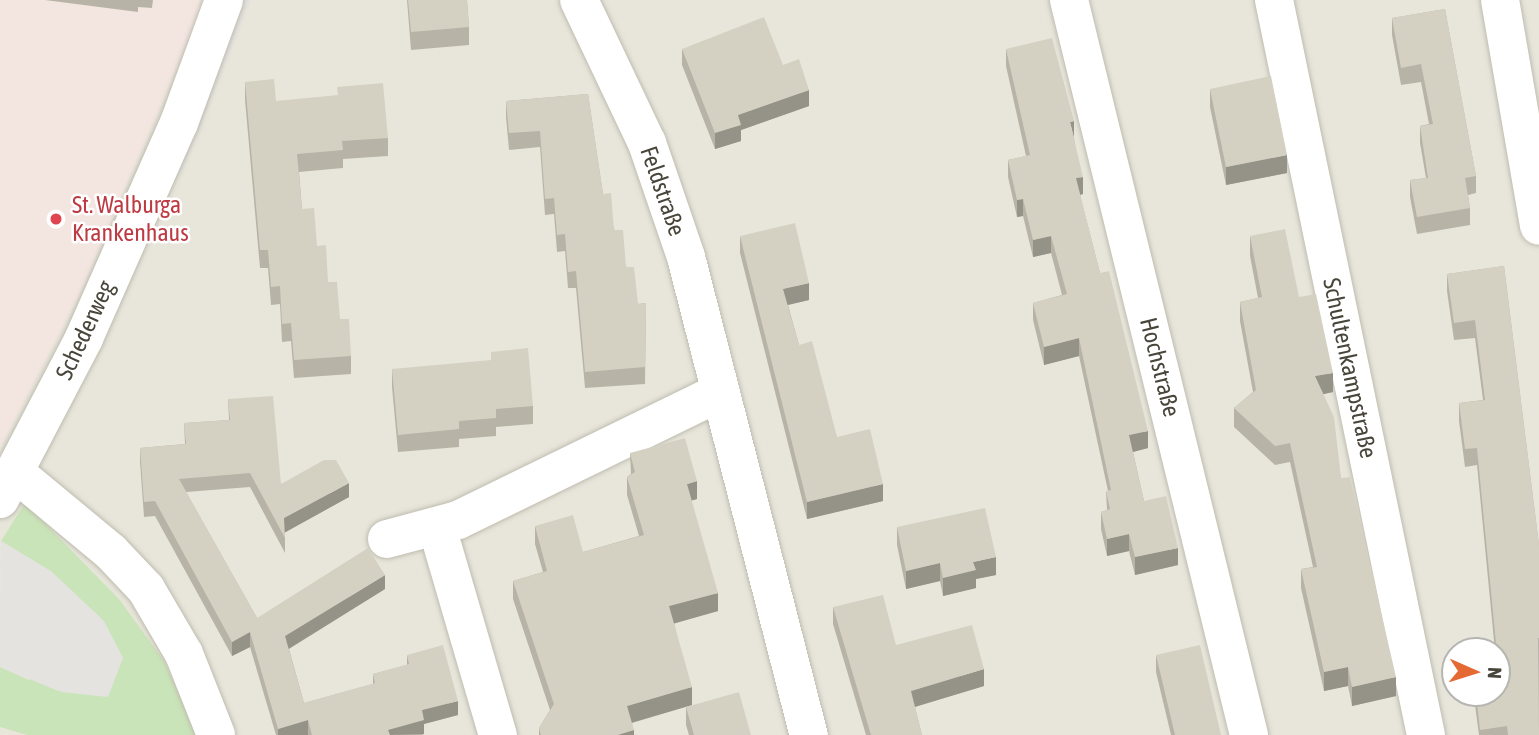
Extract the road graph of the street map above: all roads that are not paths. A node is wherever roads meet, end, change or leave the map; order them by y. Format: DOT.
graph roads {
  1 [pos="224,0"];
  2 [pos="579,0"];
  3 [pos="1069,0"];
  4 [pos="1274,0"];
  5 [pos="1500,0"];
  6 [pos="1539,226"];
  7 [pos="721,392"];
  8 [pos="8,487"];
  9 [pos="437,527"];
  10 [pos="387,539"];
  11 [pos="216,735"];
  12 [pos="498,735"];
  13 [pos="809,735"];
  14 [pos="1250,735"];
  15 [pos="1426,735"];
  1 -- 8 [label="street, Schederweg"];
  2 -- 7 [label="street, Feldstraße"];
  3 -- 14 [label="street, Hochstraße"];
  4 -- 15 [label="street, Schultenkampstraße"];
  5 -- 6 [label="street"];
  7 -- 9 [label="street"];
  7 -- 13 [label="street, Feldstraße"];
  8 -- 11 [label="street"];
  9 -- 10 [label="street"];
  9 -- 12 [label="street"];
}
